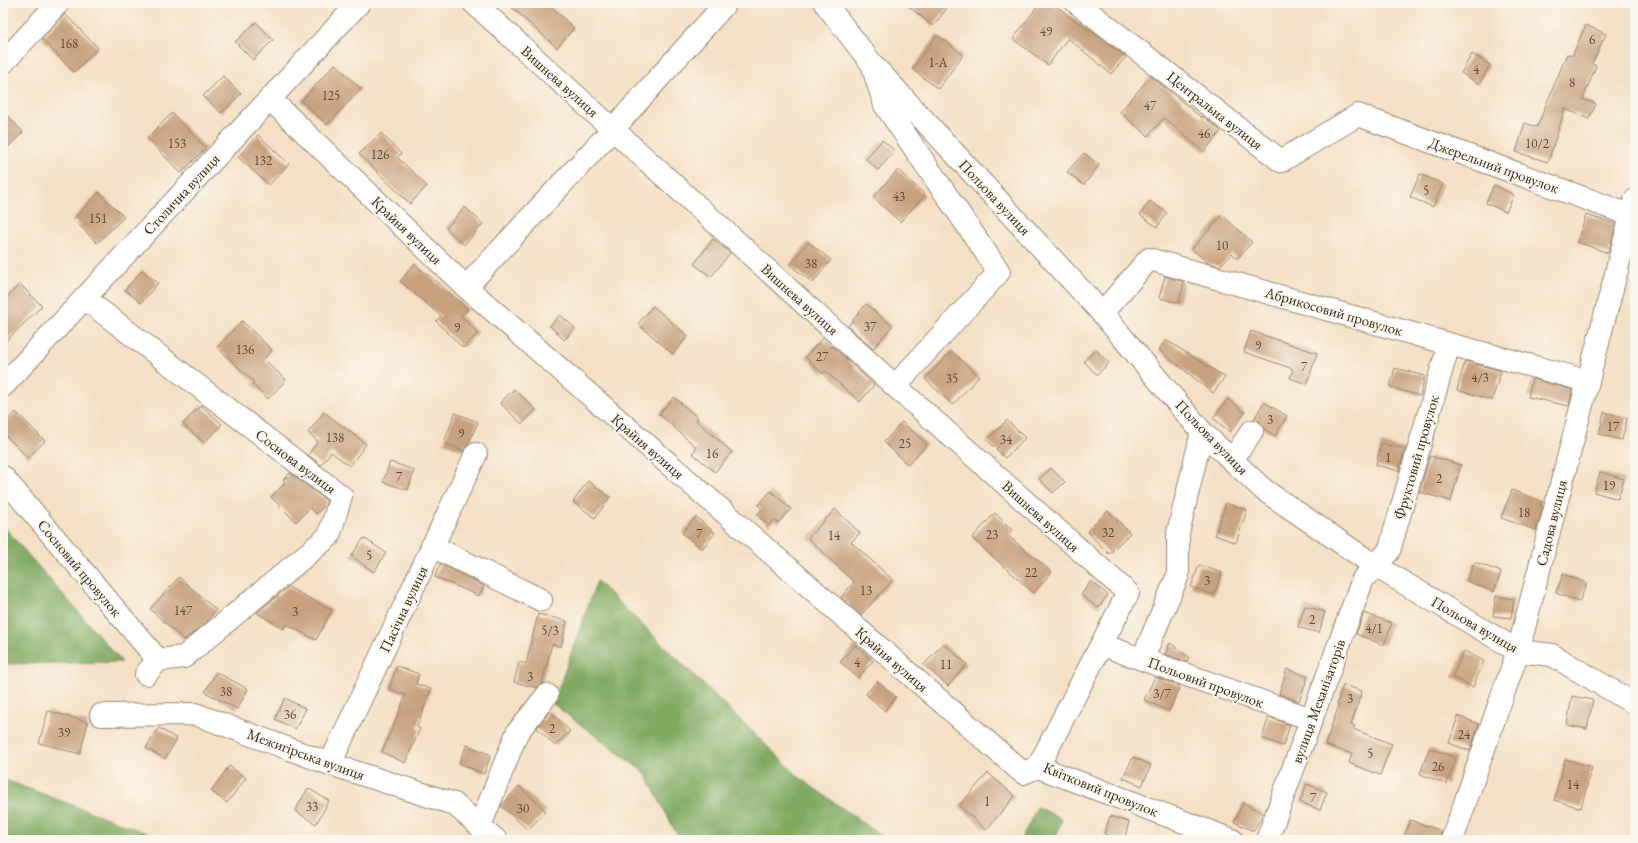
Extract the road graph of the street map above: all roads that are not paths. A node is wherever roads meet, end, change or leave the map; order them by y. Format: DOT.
graph roads {
  1 [pos="58,3"];
  2 [pos="359,3"];
  3 [pos="474,3"];
  4 [pos="726,3"];
  5 [pos="825,3"];
  6 [pos="1077,3"];
  7 [pos="3,62"];
  8 [pos="872,64"];
  9 [pos="270,99"];
  10 [pos="1358,115"];
  11 [pos="613,129"];
  12 [pos="1633,208"];
  13 [pos="466,287"];
  14 [pos="84,298"];
  15 [pos="1102,312"];
  16 [pos="1449,344"];
  17 [pos="1588,381"];
  18 [pos="3,386"];
  19 [pos="895,386"];
  20 [pos="1252,431"];
  21 [pos="1202,432"];
  22 [pos="476,454"];
  23 [pos="1232,460"];
  24 [pos="3,477"];
  25 [pos="432,546"];
  26 [pos="1374,565"];
  27 [pos="1128,593"];
  28 [pos="541,600"];
  29 [pos="1102,645"];
  30 [pos="1518,651"];
  31 [pos="1145,653"];
  32 [pos="152,667"];
  33 [pos="547,695"];
  34 [pos="1635,704"];
  35 [pos="101,715"];
  36 [pos="1311,719"];
  37 [pos="330,764"];
  38 [pos="1038,767"];
  39 [pos="480,826"];
  40 [pos="496,840"];
  41 [pos="1232,840"];
  42 [pos="1267,840"];
  43 [pos="1452,840"];
  1 -- 7 [label="street"];
  2 -- 9 [label="street, Столична вулиця"];
  3 -- 11 [label="street, Вишнева вулиця"];
  4 -- 11 [label="street"];
  5 -- 8 [label="street, Польова вулиця"];
  6 -- 10 [label="street, Центральна вулиця"];
  8 -- 15 [label="street, Польова вулиця"];
  8 -- 19 [label="street, Польова вулиця"];
  9 -- 13 [label="street, Крайня вулиця"];
  9 -- 14 [label="street, Столична вулиця"];
  10 -- 12 [label="street, Джерельний провулок"];
  11 -- 13 [label="street"];
  11 -- 19 [label="street, Вишнева вулиця"];
  12 -- 17 [label="street, Садова вулиця"];
  13 -- 38 [label="street, Крайня вулиця"];
  14 -- 18 [label="street, Столична вулиця"];
  14 -- 32 [label="street, Соснова вулиця"];
  15 -- 16 [label="street, Абрикосовий провулок"];
  15 -- 21 [label="street, Польова вулиця"];
  16 -- 17 [label="street, Абрикосовий провулок"];
  16 -- 26 [label="street, Фруктовий провулок"];
  17 -- 30 [label="street, Садова вулиця"];
  19 -- 27 [label="street, Вишнева вулиця"];
  20 -- 23 [label="street"];
  21 -- 23 [label="street, Польова вулиця"];
  21 -- 31 [label="street"];
  22 -- 25 [label="street, Пасічна вулиця"];
  23 -- 26 [label="street, Польова вулиця"];
  24 -- 32 [label="street, Сосновий провулок"];
  25 -- 28 [label="street"];
  25 -- 37 [label="street, Пасічна вулиця"];
  26 -- 30 [label="street, Польова вулиця"];
  26 -- 36 [label="street, вулиця Механізаторів"];
  27 -- 29 [label="street, Квітковий провулок"];
  29 -- 36 [label="street, Польовий провулок"];
  29 -- 38 [label="street, Квітковий провулок"];
  30 -- 34 [label="street, Польова вулиця"];
  30 -- 43 [label="street, Садова вулиця"];
  33 -- 39 [label="street"];
  35 -- 37 [label="street, Межигірська вулиця"];
  36 -- 42 [label="street, вулиця Механізаторів"];
  37 -- 39 [label="street, Межигірська вулиця"];
  38 -- 41 [label="street, Квітковий провулок"];
  39 -- 40 [label="street, Межигірська вулиця"];
}
